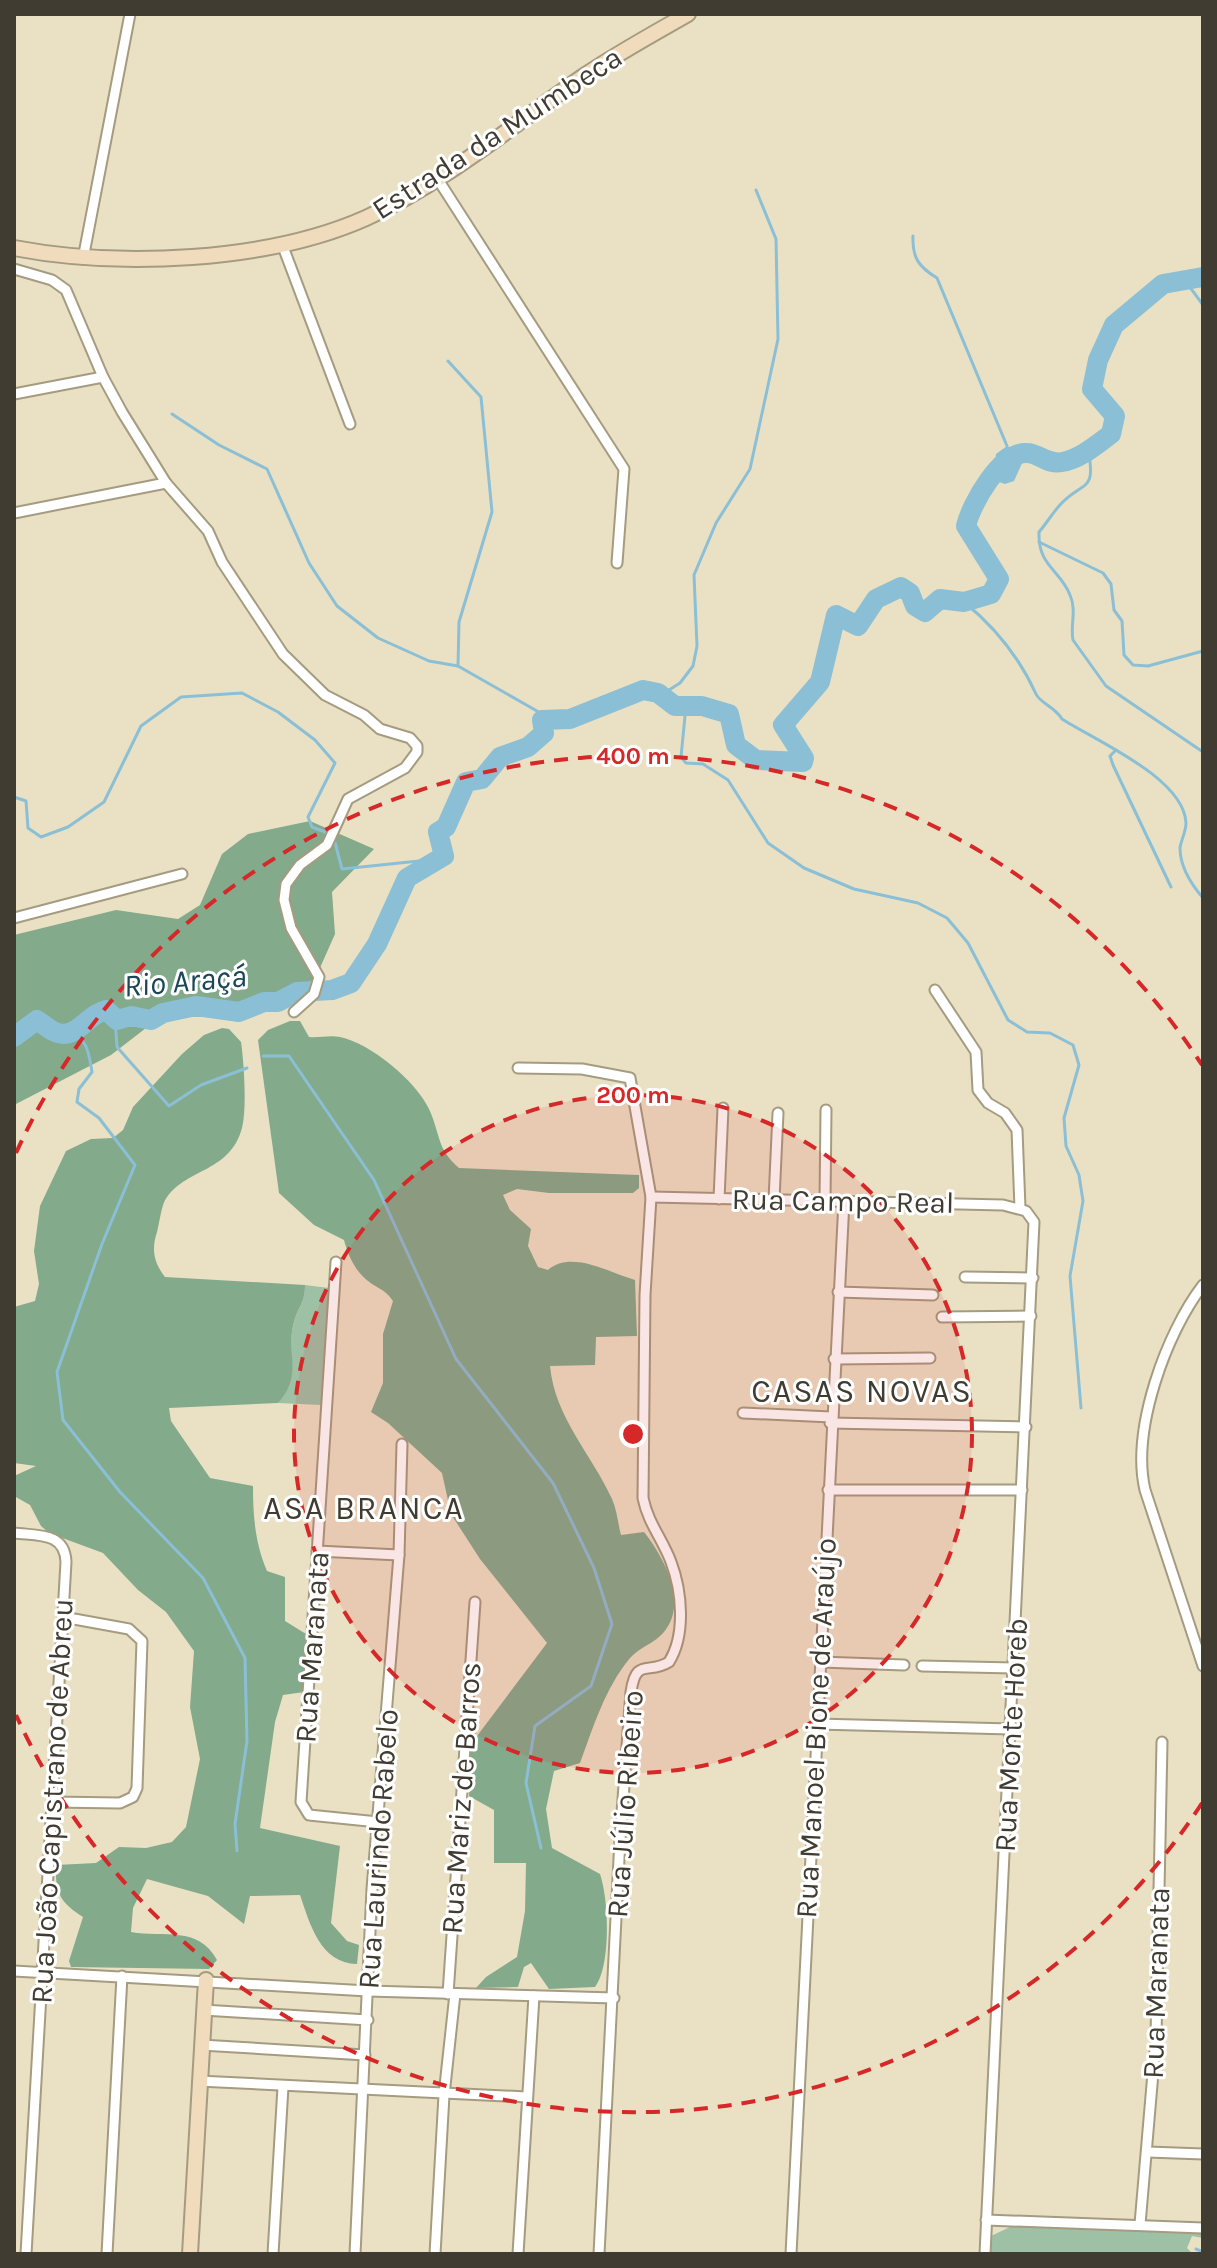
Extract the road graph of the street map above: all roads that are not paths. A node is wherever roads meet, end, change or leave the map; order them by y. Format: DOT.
graph roads {
  1 [pos="130,14"];
  2 [pos="688,14"];
  3 [pos="437,178"];
  4 [pos="282,244"];
  5 [pos="14,248"];
  6 [pos="83,259"];
  7 [pos="14,269"];
  8 [pos="103,377"];
  9 [pos="14,394"];
  10 [pos="350,424"];
  11 [pos="166,483"];
  12 [pos="14,513"];
  13 [pos="617,563"];
  14 [pos="182,874"];
  15 [pos="14,918"];
  16 [pos="935,990"];
  17 [pos="294,1012"];
  18 [pos="518,1068"];
  19 [pos="723,1108"];
  20 [pos="826,1110"];
  21 [pos="778,1113"];
  22 [pos="651,1197"];
  23 [pos="719,1199"];
  24 [pos="774,1200"];
  25 [pos="825,1201"];
  26 [pos="844,1201"];
  27 [pos="1020,1208"];
  28 [pos="336,1262"];
  29 [pos="965,1277"];
  30 [pos="1033,1278"];
  31 [pos="1203,1285"];
  32 [pos="838,1292"];
  33 [pos="933,1295"];
  34 [pos="1031,1316"];
  35 [pos="942,1317"];
  36 [pos="930,1358"];
  37 [pos="834,1359"];
  38 [pos="743,1413"];
  39 [pos="830,1420"];
  40 [pos="1026,1427"];
  41 [pos="402,1444"];
  42 [pos="828,1490"];
  43 [pos="1022,1490"];
  44 [pos="14,1533"];
  45 [pos="317,1551"];
  46 [pos="399,1555"];
  47 [pos="475,1602"];
  48 [pos="63,1617"];
  49 [pos="821,1662"];
  50 [pos="904,1665"];
  51 [pos="922,1666"];
  52 [pos="1203,1666"];
  53 [pos="1014,1668"];
  54 [pos="817,1724"];
  55 [pos="1011,1729"];
  56 [pos="1162,1742"];
  57 [pos="52,1802"];
  58 [pos="378,1822"];
  59 [pos="14,1971"];
  60 [pos="42,1973"];
  61 [pos="122,1976"];
  62 [pos="206,1980"];
  63 [pos="368,1991"];
  64 [pos="451,1994"];
  65 [pos="534,1996"];
  66 [pos="614,1998"];
  67 [pos="203,2010"];
  68 [pos="368,2020"];
  69 [pos="201,2045"];
  70 [pos="365,2055"];
  71 [pos="198,2081"];
  72 [pos="283,2087"];
  73 [pos="365,2088"];
  74 [pos="444,2095"];
  75 [pos="527,2097"];
  76 [pos="1148,2152"];
  77 [pos="1203,2154"];
  78 [pos="986,2220"];
  79 [pos="1140,2224"];
  80 [pos="1203,2228"];
  81 [pos="26,2254"];
  82 [pos="107,2254"];
  83 [pos="190,2254"];
  84 [pos="273,2254"];
  85 [pos="355,2254"];
  86 [pos="435,2254"];
  87 [pos="518,2254"];
  88 [pos="599,2254"];
  89 [pos="791,2254"];
  90 [pos="985,2254"];
  1 -- 6 [label="street"];
  2 -- 3 [label="main road, Estrada da Mumbeca"];
  3 -- 4 [label="main road, Estrada da Mumbeca"];
  3 -- 13 [label="street"];
  4 -- 6 [label="main road, Estrada da Mumbeca"];
  4 -- 10 [label="street"];
  5 -- 6 [label="main road, Estrada da Mumbeca"];
  7 -- 8 [label="street"];
  8 -- 9 [label="street"];
  8 -- 11 [label="street"];
  11 -- 12 [label="street"];
  11 -- 17 [label="street"];
  14 -- 15 [label="street"];
  16 -- 27 [label="street"];
  18 -- 22 [label="street"];
  19 -- 23 [label="street"];
  20 -- 25 [label="street"];
  21 -- 24 [label="street"];
  22 -- 23 [label="street, Rua Campo Real"];
  22 -- 66 [label="street, Rua Júlio Ribeiro"];
  23 -- 24 [label="street, Rua Campo Real"];
  24 -- 25 [label="street, Rua Campo Real"];
  25 -- 26 [label="street, Rua Campo Real"];
  26 -- 27 [label="street, Rua Campo Real"];
  26 -- 32 [label="street, Rua Manoel Bione de Araújo"];
  27 -- 30 [label="street, Rua Monte Horeb"];
  28 -- 45 [label="street, Rua Maranata"];
  29 -- 30 [label="street"];
  30 -- 34 [label="street, Rua Monte Horeb"];
  31 -- 52 [label="street"];
  32 -- 33 [label="street"];
  32 -- 37 [label="street, Rua Manoel Bione de Araújo"];
  34 -- 35 [label="street"];
  34 -- 40 [label="street, Rua Monte Horeb"];
  36 -- 37 [label="street"];
  37 -- 39 [label="street, Rua Manoel Bione de Araújo"];
  38 -- 39 [label="street"];
  39 -- 40 [label="street"];
  39 -- 42 [label="street, Rua Manoel Bione de Araújo"];
  40 -- 43 [label="street, Rua Monte Horeb"];
  41 -- 46 [label="street, Rua Laurindo Rabelo"];
  42 -- 43 [label="street"];
  42 -- 49 [label="street, Rua Manoel Bione de Araújo"];
  43 -- 53 [label="street, Rua Monte Horeb"];
  44 -- 48 [label="street, Rua João Capistrano de Abreu"];
  45 -- 46 [label="street"];
  45 -- 58 [label="street, Rua Maranata"];
  46 -- 58 [label="street, Rua Laurindo Rabelo"];
  47 -- 64 [label="street, Rua Mariz de Barros"];
  48 -- 57 [label="street, Rua João Capistrano de Abreu"];
  48 -- 57 [label="street"];
  49 -- 50 [label="street"];
  49 -- 54 [label="street, Rua Manoel Bione de Araújo"];
  51 -- 53 [label="street"];
  53 -- 55 [label="street, Rua Monte Horeb"];
  54 -- 55 [label="street"];
  54 -- 89 [label="street, Rua Manoel Bione de Araújo"];
  55 -- 78 [label="street, Rua Monte Horeb"];
  56 -- 76 [label="street, Rua Maranata"];
  57 -- 60 [label="street, Rua João Capistrano de Abreu"];
  58 -- 63 [label="street, Rua Laurindo Rabelo"];
  59 -- 60 [label="street"];
  60 -- 61 [label="street"];
  60 -- 81 [label="street, Rua João Capistrano de Abreu"];
  61 -- 62 [label="street"];
  61 -- 82 [label="street"];
  62 -- 63 [label="street"];
  62 -- 67 [label="main road"];
  63 -- 64 [label="street"];
  63 -- 68 [label="street, Rua Laurindo Rabelo"];
  64 -- 65 [label="street"];
  64 -- 74 [label="street, Rua Mariz de Barros"];
  65 -- 66 [label="street"];
  65 -- 75 [label="street"];
  66 -- 88 [label="street, Rua Júlio Ribeiro"];
  67 -- 68 [label="street"];
  67 -- 69 [label="main road"];
  68 -- 70 [label="street, Rua Laurindo Rabelo"];
  69 -- 70 [label="street"];
  69 -- 71 [label="main road"];
  70 -- 73 [label="street, Rua Laurindo Rabelo"];
  71 -- 72 [label="street"];
  71 -- 83 [label="main road"];
  72 -- 73 [label="street"];
  72 -- 84 [label="street"];
  73 -- 74 [label="street"];
  73 -- 85 [label="street, Rua Laurindo Rabelo"];
  74 -- 75 [label="street"];
  74 -- 86 [label="street, Rua Mariz de Barros"];
  75 -- 87 [label="street"];
  76 -- 77 [label="street"];
  76 -- 79 [label="street, Rua Maranata"];
  78 -- 79 [label="street"];
  78 -- 90 [label="street, Rua Monte Horeb"];
  79 -- 80 [label="street"];
}
